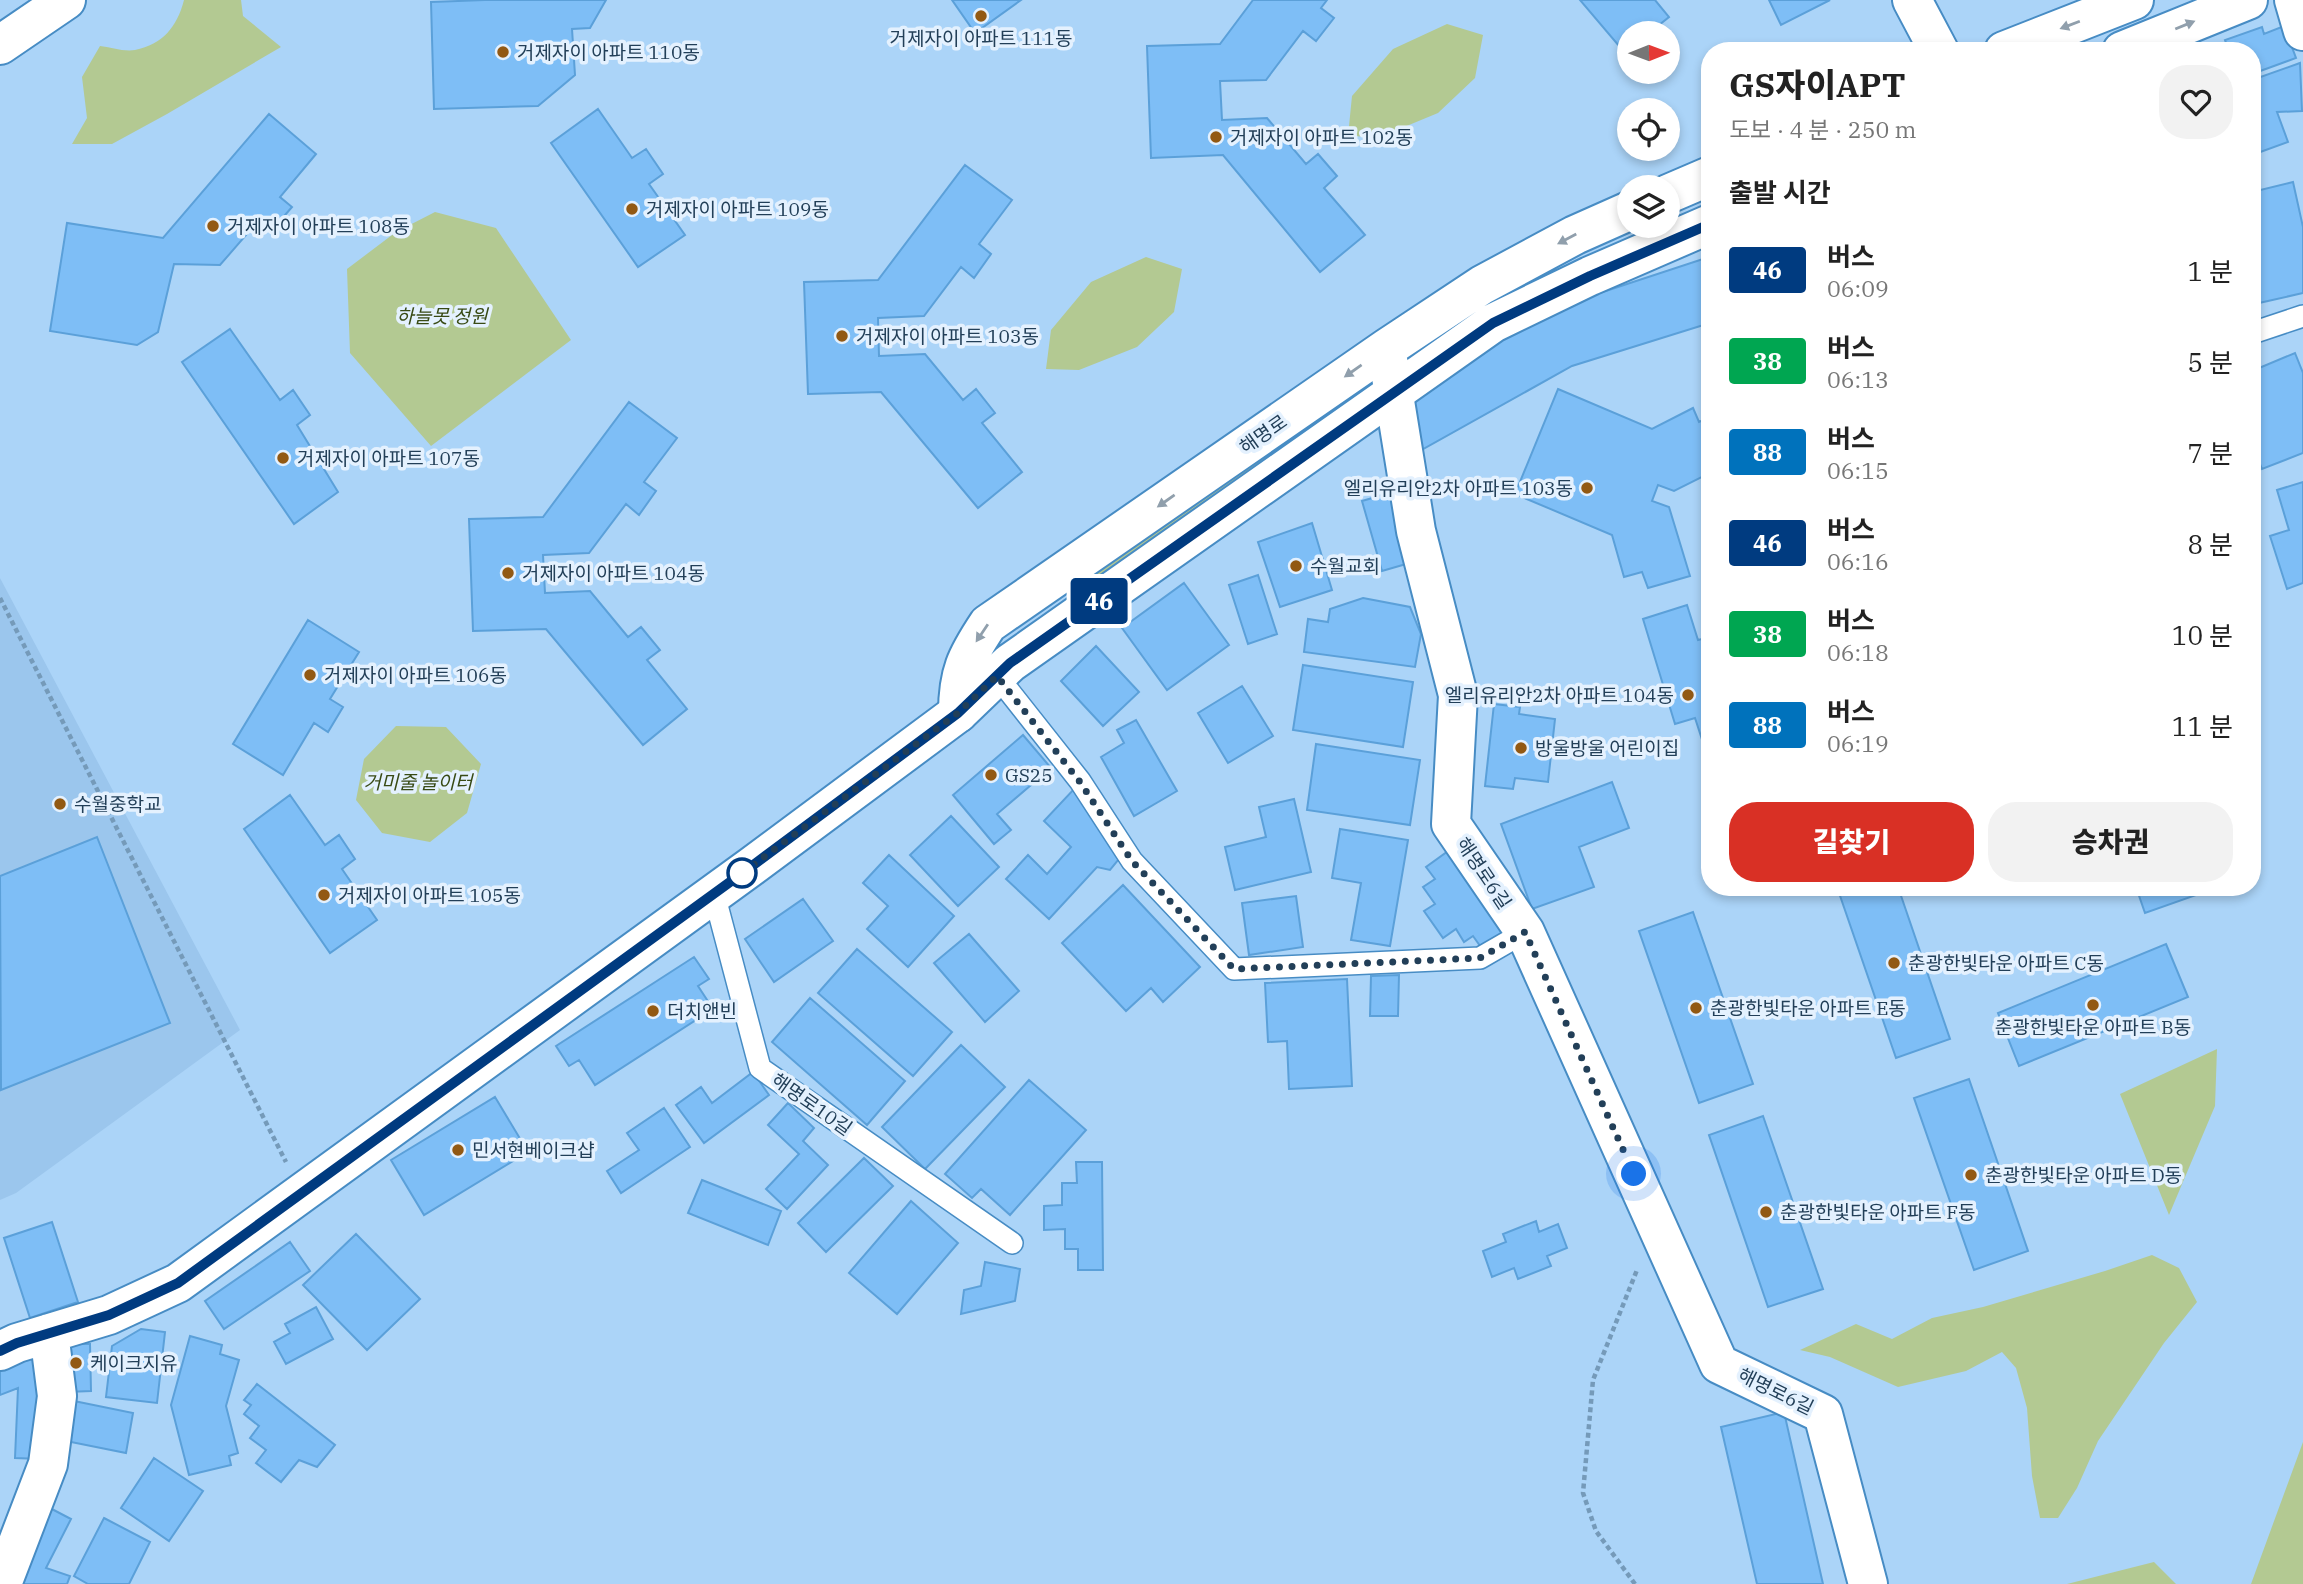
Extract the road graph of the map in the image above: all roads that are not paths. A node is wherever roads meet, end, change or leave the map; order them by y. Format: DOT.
graph roads {
  1 [pos="66,0"];
  2 [pos="1912,0"];
  3 [pos="2134,0"];
  4 [pos="2248,0"];
  5 [pos="2294,0"];
  6 [pos="2303,31"];
  7 [pos="1934,42"];
  8 [pos="2027,42"];
  9 [pos="2144,42"];
  10 [pos="0,46"];
  11 [pos="1701,180"];
  12 [pos="1680,189"];
  13 [pos="1617,216"];
  14 [pos="1701,228"];
  15 [pos="2303,316"];
  16 [pos="2261,330"];
  17 [pos="1387,348"];
  18 [pos="1394,392"];
  19 [pos="997,676"];
  20 [pos="958,713"];
  21 [pos="713,894"];
  22 [pos="1525,932"];
  23 [pos="1012,1243"];
  24 [pos="49,1333"];
  25 [pos="0,1351"];
  26 [pos="2,1584"];
  27 [pos="1868,1584"];
  1 -- 10 [label="street"];
  2 -- 7 [label="street"];
  3 -- 8 [label="street, one-way"];
  9 -- 4 [label="street, one-way"];
  5 -- 6 [label="street"];
  11 -- 12 [label="street"];
  13 -- 17 [label="street, 해명로, one-way"];
  14 -- 18 [label="street"];
  15 -- 16 [label="lane"];
  17 -- 18 [label="street, 해명로6길"];
  17 -- 20 [label="street, 해명로, one-way"];
  18 -- 19 [label="street"];
  18 -- 22 [label="street, 해명로6길"];
  19 -- 20 [label="street"];
  19 -- 22 [label="lane"];
  20 -- 21 [label="street"];
  21 -- 23 [label="lane, 해명로10길"];
  21 -- 24 [label="street"];
  22 -- 27 [label="street, 해명로6길"];
  24 -- 25 [label="street"];
  24 -- 26 [label="street"];
}
